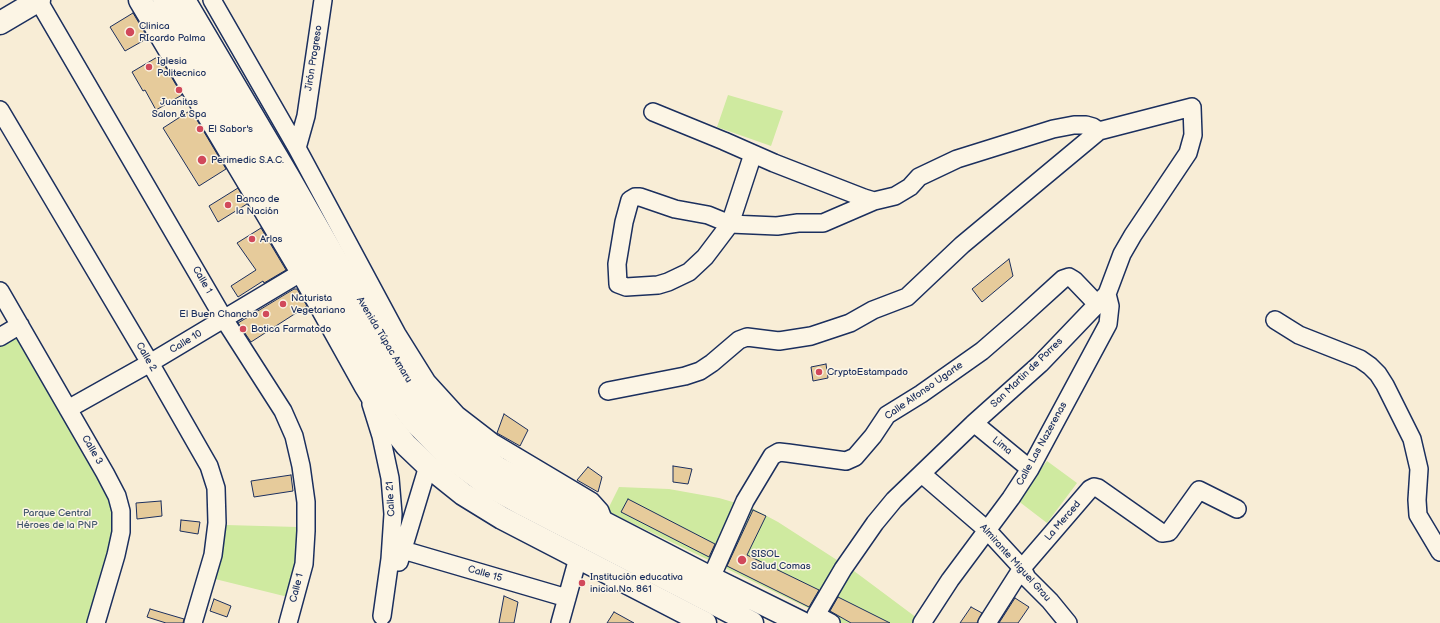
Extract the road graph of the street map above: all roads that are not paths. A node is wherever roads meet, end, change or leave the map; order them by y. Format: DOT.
graph roads {
  1 [pos="38,0"];
  2 [pos="140,0"];
  3 [pos="164,0"];
  4 [pos="184,0"];
  5 [pos="212,0"];
  6 [pos="323,0"];
  7 [pos="0,22"];
  8 [pos="0,110"];
  9 [pos="653,112"];
  10 [pos="306,116"];
  11 [pos="284,126"];
  12 [pos="1099,132"];
  13 [pos="297,148"];
  14 [pos="754,154"];
  15 [pos="874,201"];
  16 [pos="730,224"];
  17 [pos="302,272"];
  18 [pos="0,291"];
  19 [pos="1102,299"];
  20 [pos="224,319"];
  21 [pos="1275,320"];
  22 [pos="20,325"];
  23 [pos="0,337"];
  24 [pos="150,364"];
  25 [pos="365,385"];
  26 [pos="608,391"];
  27 [pos="68,409"];
  28 [pos="974,423"];
  29 [pos="428,466"];
  30 [pos="1030,469"];
  31 [pos="922,474"];
  32 [pos="1237,509"];
  33 [pos="605,524"];
  34 [pos="987,530"];
  35 [pos="403,550"];
  36 [pos="1440,551"];
  37 [pos="578,558"];
  38 [pos="1022,568"];
  39 [pos="711,578"];
  40 [pos="567,598"];
  41 [pos="381,620"];
  42 [pos="816,620"];
  43 [pos="96,623"];
  44 [pos="193,623"];
  45 [pos="288,623"];
  46 [pos="560,623"];
  47 [pos="705,623"];
  48 [pos="752,623"];
  49 [pos="922,623"];
  50 [pos="987,623"];
  51 [pos="1068,623"];
  1 -- 7 [label="main road"];
  1 -- 20 [label="street, Calle 1"];
  2 -- 17 [label="main road"];
  3 -- 48 [label="main road, Avenida Túpac Amaru"];
  4 -- 33 [label="main road, Avenida Túpac Amaru"];
  5 -- 11 [label="street"];
  6 -- 10 [label="street, Jirón Progreso"];
  8 -- 24 [label="street, Calle 2"];
  9 -- 14 [label="street"];
  10 -- 11 [label="street"];
  10 -- 13 [label="street, Jirón Progreso"];
  11 -- 13 [label="street"];
  12 -- 15 [label="street"];
  12 -- 19 [label="street, San Martin de Porres"];
  12 -- 26 [label="street"];
  13 -- 33 [label="street"];
  14 -- 15 [label="street"];
  14 -- 16 [label="street"];
  15 -- 16 [label="street"];
  16 -- 16 [label="street"];
  17 -- 20 [label="street, Calle 10"];
  17 -- 25 [label="main road"];
  18 -- 22 [label="street, Calle 3"];
  19 -- 28 [label="street, San Martin de Porres"];
  19 -- 30 [label="street, Calle Las Nazerenas"];
  19 -- 39 [label="street, Calle Alfonso Ugarte"];
  20 -- 24 [label="street, Calle 10"];
  20 -- 45 [label="street, Calle 1"];
  21 -- 36 [label="street"];
  22 -- 23 [label="street"];
  22 -- 27 [label="street, Calle 3"];
  24 -- 27 [label="street, Calle 10"];
  24 -- 44 [label="street, Calle 2"];
  25 -- 29 [label="main road"];
  25 -- 41 [label="street, Calle 21"];
  27 -- 43 [label="street, Calle 3"];
  28 -- 30 [label="street, Lima"];
  28 -- 31 [label="street, San Martin de Porres"];
  29 -- 35 [label="street, Calle 21"];
  29 -- 37 [label="main road"];
  30 -- 34 [label="street, Calle Las Nazerenas"];
  31 -- 34 [label="street, Almirante Miguel Grau"];
  31 -- 42 [label="street, San Martin de Porres"];
  32 -- 38 [label="street, La Merced"];
  33 -- 39 [label="main road, Avenida Túpac Amaru"];
  34 -- 38 [label="street, Almirante Miguel Grau"];
  34 -- 49 [label="street, Calle Las Nazerenas"];
  35 -- 40 [label="street, Calle 15"];
  35 -- 41 [label="street, Calle 21"];
  37 -- 40 [label="street"];
  37 -- 47 [label="main road"];
  38 -- 50 [label="street, La Merced"];
  38 -- 51 [label="street, Almirante Miguel Grau"];
  39 -- 42 [label="main road, Avenida Túpac Amaru"];
  40 -- 46 [label="street"];
}
